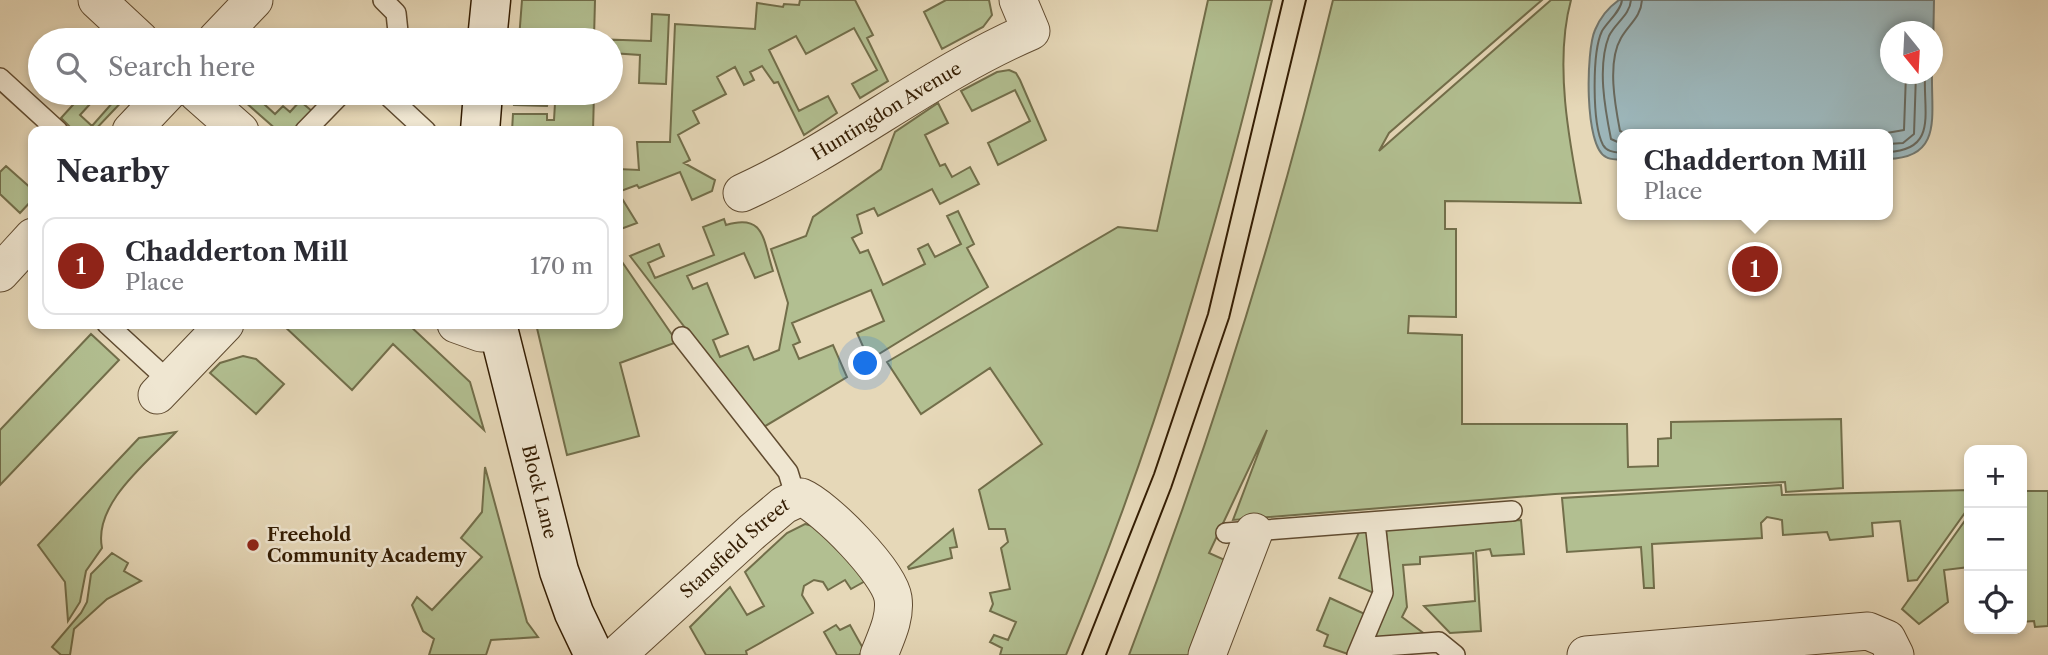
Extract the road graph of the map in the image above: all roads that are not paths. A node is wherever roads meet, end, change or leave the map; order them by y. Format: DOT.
graph roads {
  1 [pos="97,0"];
  2 [pos="254,0"];
  3 [pos="383,0"];
  4 [pos="491,0"];
  5 [pos="1025,16"];
  6 [pos="127,28"];
  7 [pos="227,28"];
  8 [pos="398,28"];
  9 [pos="488,28"];
  10 [pos="0,78"];
  11 [pos="28,104"];
  12 [pos="30,105"];
  13 [pos="156,105"];
  14 [pos="211,105"];
  15 [pos="330,105"];
  16 [pos="398,105"];
  17 [pos="482,105"];
  18 [pos="53,126"];
  19 [pos="136,126"];
  20 [pos="234,126"];
  21 [pos="310,126"];
  22 [pos="421,126"];
  23 [pos="480,126"];
  24 [pos="742,193"];
  25 [pos="28,242"];
  26 [pos="0,273"];
  27 [pos="111,329"];
  28 [pos="220,329"];
  29 [pos="470,329"];
  30 [pos="495,329"];
  31 [pos="498,329"];
  32 [pos="682,337"];
  33 [pos="164,388"];
  34 [pos="796,498"];
  35 [pos="1513,511"];
  36 [pos="1375,522"];
  37 [pos="1240,532"];
  38 [pos="1891,647"];
  39 [pos="1762,648"];
  40 [pos="1359,650"];
  41 [pos="594,655"];
  42 [pos="617,655"];
  43 [pos="879,655"];
  44 [pos="1207,655"];
  45 [pos="1455,655"];
  46 [pos="1586,655"];
  47 [pos="1596,655"];
  1 -- 6 [label="street"];
  2 -- 7 [label="street"];
  3 -- 8 [label="lane"];
  4 -- 9 [label="main road"];
  5 -- 24 [label="street, Huntingdon Avenue"];
  10 -- 11 [label="lane"];
  12 -- 18 [label="lane"];
  13 -- 19 [label="street"];
  14 -- 20 [label="street"];
  15 -- 21 [label="lane"];
  16 -- 22 [label="lane"];
  17 -- 23 [label="main road"];
  25 -- 26 [label="street"];
  27 -- 33 [label="lane"];
  28 -- 33 [label="street"];
  29 -- 30 [label="street"];
  31 -- 41 [label="main road, Block Lane"];
  32 -- 34 [label="lane"];
  34 -- 42 [label="street, Stansfield Street"];
  34 -- 43 [label="street, Stansfield Street"];
  35 -- 36 [label="lane"];
  36 -- 37 [label="lane"];
  36 -- 40 [label="lane"];
  37 -- 44 [label="street"];
  38 -- 39 [label="street"];
  39 -- 47 [label="street"];
  40 -- 45 [label="lane"];
  46 -- 47 [label="street"];
}
